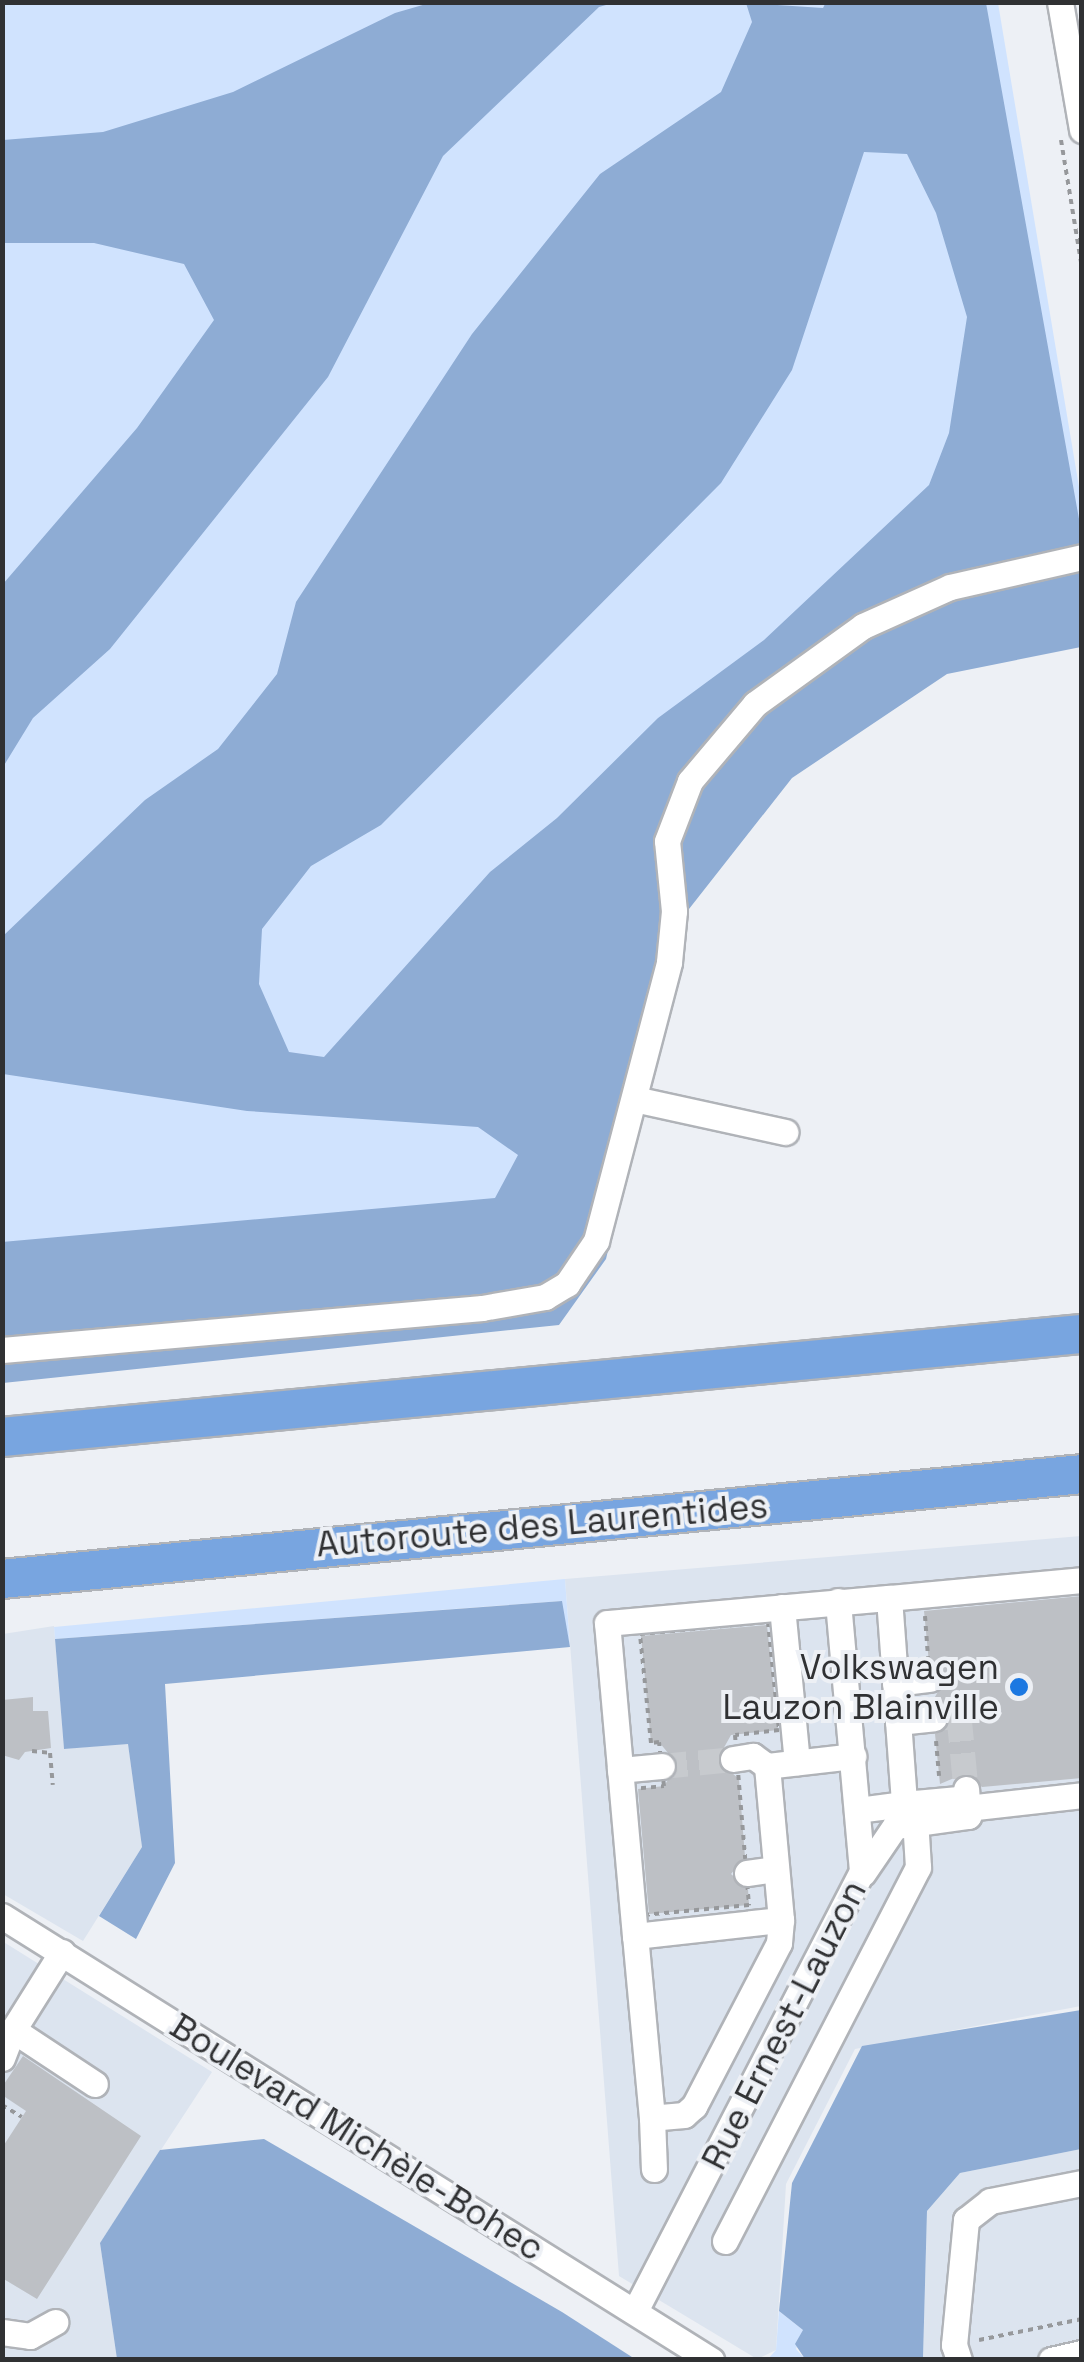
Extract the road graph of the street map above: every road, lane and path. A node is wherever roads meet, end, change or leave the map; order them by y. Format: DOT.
graph roads {
  1 [pos="1060,2"];
  2 [pos="1082,130"];
  3 [pos="1082,557"];
  4 [pos="634,1099"];
  5 [pos="785,1132"];
  6 [pos="1082,1334"];
  7 [pos="2,1350"];
  8 [pos="2,1437"];
  9 [pos="1082,1474"];
  10 [pos="2,1579"];
  11 [pos="1082,1580"];
  12 [pos="890,1598"];
  13 [pos="838,1602"];
  14 [pos="782,1606"];
  15 [pos="924,1610"];
  16 [pos="930,1679"];
  17 [pos="896,1683"];
  18 [pos="934,1718"];
  19 [pos="898,1722"];
  20 [pos="734,1747"];
  21 [pos="32,1751"];
  22 [pos="661,1754"];
  23 [pos="853,1756"];
  24 [pos="797,1762"];
  25 [pos="766,1766"];
  26 [pos="620,1770"];
  27 [pos="52,1786"];
  28 [pos="1082,1795"];
  29 [pos="962,1800"];
  30 [pos="911,1809"];
  31 [pos="858,1810"];
  32 [pos="776,1869"];
  33 [pos="746,1874"];
  34 [pos="858,1882"];
  35 [pos="2,1916"];
  36 [pos="780,1920"];
  37 [pos="648,1928"];
  38 [pos="62,1952"];
  39 [pos="769,1962"];
  40 [pos="807,1982"];
  41 [pos="14,2030"];
  42 [pos="2,2058"];
  43 [pos="94,2084"];
  44 [pos="2,2104"];
  45 [pos="22,2117"];
  46 [pos="652,2118"];
  47 [pos="654,2168"];
  48 [pos="1081,2187"];
  49 [pos="726,2241"];
  50 [pos="635,2311"];
  51 [pos="1082,2319"];
  52 [pos="55,2322"];
  53 [pos="2,2332"];
  54 [pos="965,2352"];
  55 [pos="1082,2354"];
  56 [pos="712,2360"];
  57 [pos="1051,2360"];
  1 -- 2 [label="street"];
  3 -- 4 [label="street"];
  4 -- 5 [label="street"];
  4 -- 7 [label="street"];
  6 -- 8 [label="highway"];
  9 -- 10 [label="highway, Autoroute des Laurentides"];
  11 -- 12 [label="street"];
  12 -- 13 [label="street"];
  12 -- 17 [label="street"];
  13 -- 14 [label="street"];
  13 -- 23 [label="street, Rue Ernest-Lauzon"];
  14 -- 24 [label="street"];
  14 -- 26 [label="street"];
  15 -- 16 [label="path"];
  16 -- 17 [label="street"];
  17 -- 19 [label="street"];
  18 -- 19 [label="street"];
  18 -- 29 [label="path"];
  19 -- 30 [label="street"];
  20 -- 22 [label="path"];
  20 -- 25 [label="street"];
  21 -- 27 [label="path"];
  22 -- 26 [label="street"];
  23 -- 24 [label="street"];
  23 -- 31 [label="street, Rue Ernest-Lauzon"];
  24 -- 25 [label="street"];
  25 -- 32 [label="street"];
  26 -- 37 [label="street"];
  28 -- 29 [label="street"];
  29 -- 30 [label="street"];
  30 -- 31 [label="street"];
  30 -- 34 [label="street"];
  30 -- 49 [label="street"];
  31 -- 34 [label="street, Rue Ernest-Lauzon"];
  32 -- 33 [label="street"];
  32 -- 36 [label="street"];
  34 -- 40 [label="street, Rue Ernest-Lauzon"];
  35 -- 38 [label="street, Boulevard Michèle-Bohec"];
  36 -- 37 [label="street"];
  36 -- 39 [label="street"];
  37 -- 46 [label="street"];
  38 -- 41 [label="street"];
  38 -- 50 [label="street, Boulevard Michèle-Bohec"];
  39 -- 40 [label="street"];
  39 -- 46 [label="street"];
  40 -- 50 [label="street, Rue Ernest-Lauzon"];
  41 -- 42 [label="street"];
  41 -- 43 [label="street"];
  44 -- 45 [label="path"];
  46 -- 47 [label="street"];
  48 -- 54 [label="street"];
  50 -- 56 [label="street, Boulevard Michèle-Bohec"];
  51 -- 54 [label="path"];
  52 -- 53 [label="street"];
  55 -- 57 [label="street"];
}
